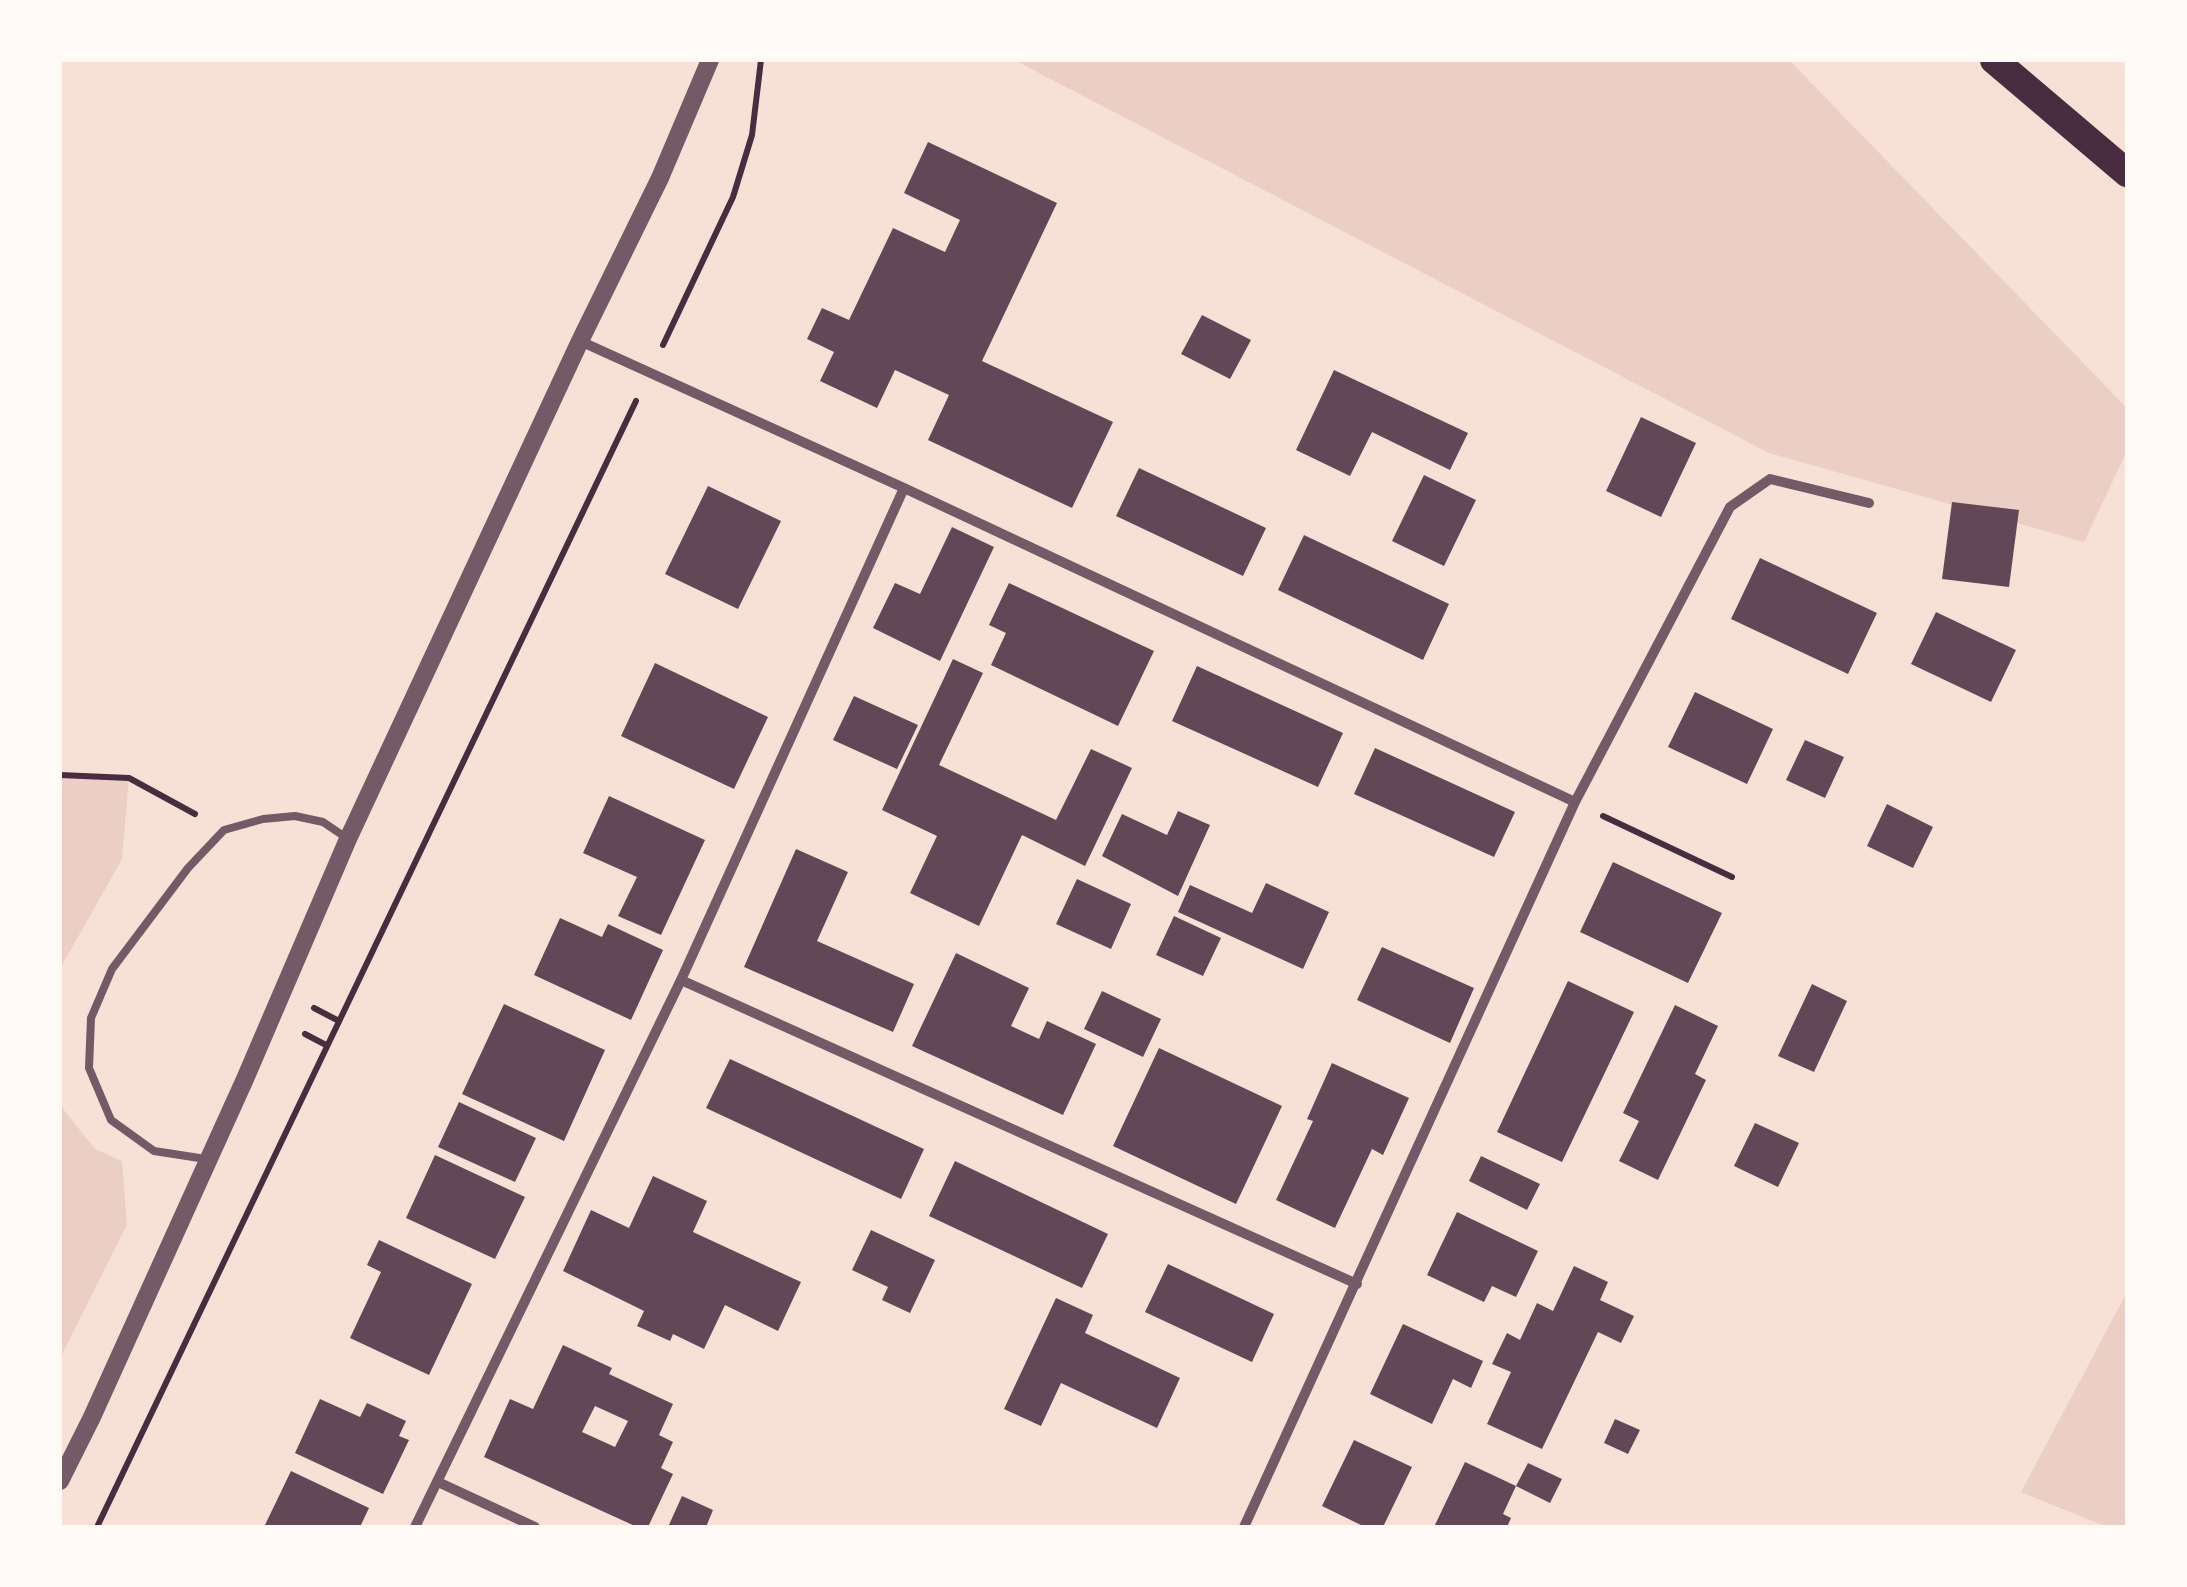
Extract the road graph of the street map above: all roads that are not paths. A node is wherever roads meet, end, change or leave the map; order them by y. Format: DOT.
graph roads {
  1 [pos="710,60"];
  2 [pos="1994,60"];
  3 [pos="2127,172"];
  4 [pos="580,341"];
  5 [pos="904,488"];
  6 [pos="1869,503"];
  7 [pos="1575,802"];
  8 [pos="348,839"];
  9 [pos="680,980"];
  10 [pos="208,1160"];
  11 [pos="1357,1284"];
  12 [pos="60,1481"];
  13 [pos="438,1482"];
  14 [pos="415,1527"];
  15 [pos="535,1527"];
  16 [pos="1244,1527"];
  1 -- 4 [label="street"];
  2 -- 3 [label="highway"];
  4 -- 5 [label="street"];
  4 -- 8 [label="street"];
  5 -- 7 [label="street"];
  5 -- 9 [label="street"];
  6 -- 7 [label="street"];
  7 -- 11 [label="street"];
  8 -- 10 [label="street"];
  8 -- 10 [label="lane"];
  9 -- 11 [label="street"];
  9 -- 13 [label="street"];
  10 -- 12 [label="street"];
  11 -- 16 [label="street"];
  13 -- 14 [label="street"];
  13 -- 15 [label="street"];
}
